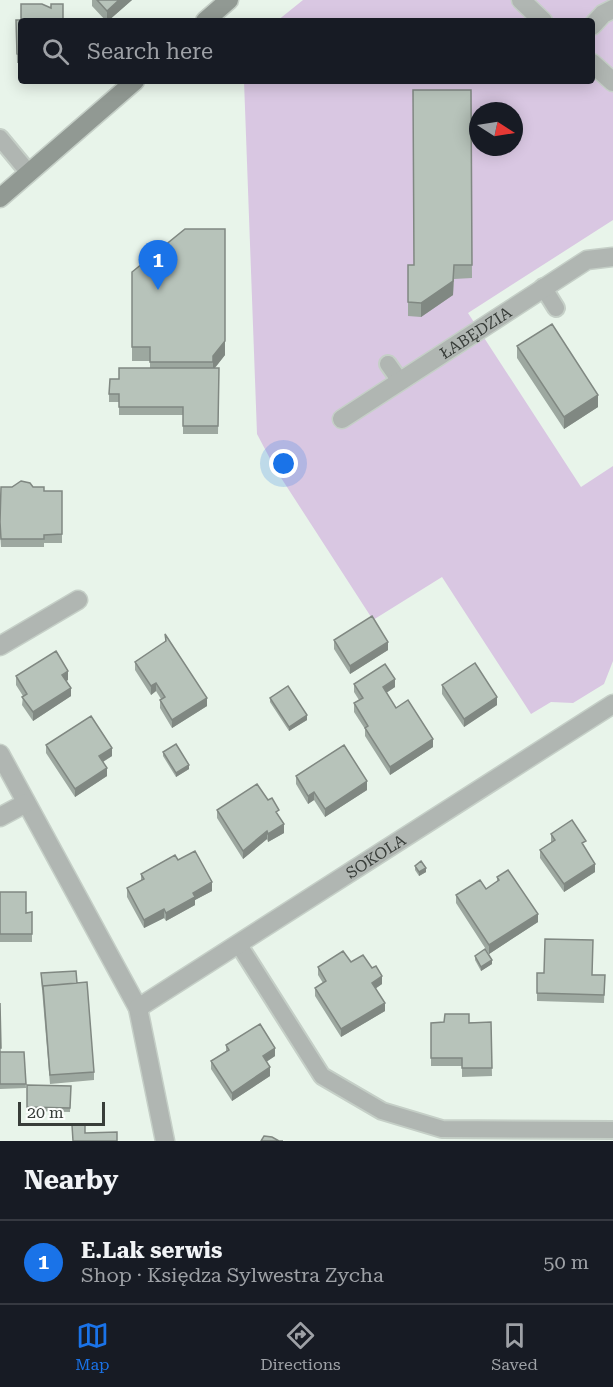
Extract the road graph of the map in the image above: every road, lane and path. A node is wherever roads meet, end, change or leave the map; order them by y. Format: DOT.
graph roads {
  1 [pos="520,0"];
  2 [pos="227,1"];
  3 [pos="613,9"];
  4 [pos="208,18"];
  5 [pos="540,18"];
  6 [pos="595,23"];
  7 [pos="595,66"];
  8 [pos="613,82"];
  9 [pos="132,84"];
  10 [pos="0,138"];
  11 [pos="29,173"];
  12 [pos="0,198"];
  13 [pos="613,257"];
  14 [pos="543,287"];
  15 [pos="556,308"];
  16 [pos="388,364"];
  17 [pos="400,381"];
  18 [pos="342,419"];
  19 [pos="78,600"];
  20 [pos="0,646"];
  21 [pos="613,704"];
  22 [pos="0,754"];
  23 [pos="26,803"];
  24 [pos="0,817"];
  25 [pos="239,945"];
  26 [pos="138,1008"];
  27 [pos="613,1130"];
  28 [pos="165,1141"];
  1 -- 5 [label="street"];
  2 -- 4 [label="street"];
  3 -- 6 [label="street"];
  7 -- 8 [label="street"];
  9 -- 11 [label="street"];
  10 -- 11 [label="lane"];
  11 -- 12 [label="street"];
  13 -- 14 [label="street, ŁABĘDZIA"];
  14 -- 15 [label="lane"];
  14 -- 17 [label="street, ŁABĘDZIA"];
  16 -- 17 [label="lane"];
  17 -- 18 [label="street, ŁABĘDZIA"];
  19 -- 20 [label="street"];
  21 -- 25 [label="street, SOKOLA"];
  22 -- 23 [label="street"];
  23 -- 24 [label="street"];
  23 -- 26 [label="street"];
  25 -- 26 [label="street, SOKOLA"];
  25 -- 27 [label="lane"];
  26 -- 28 [label="street"];
}
